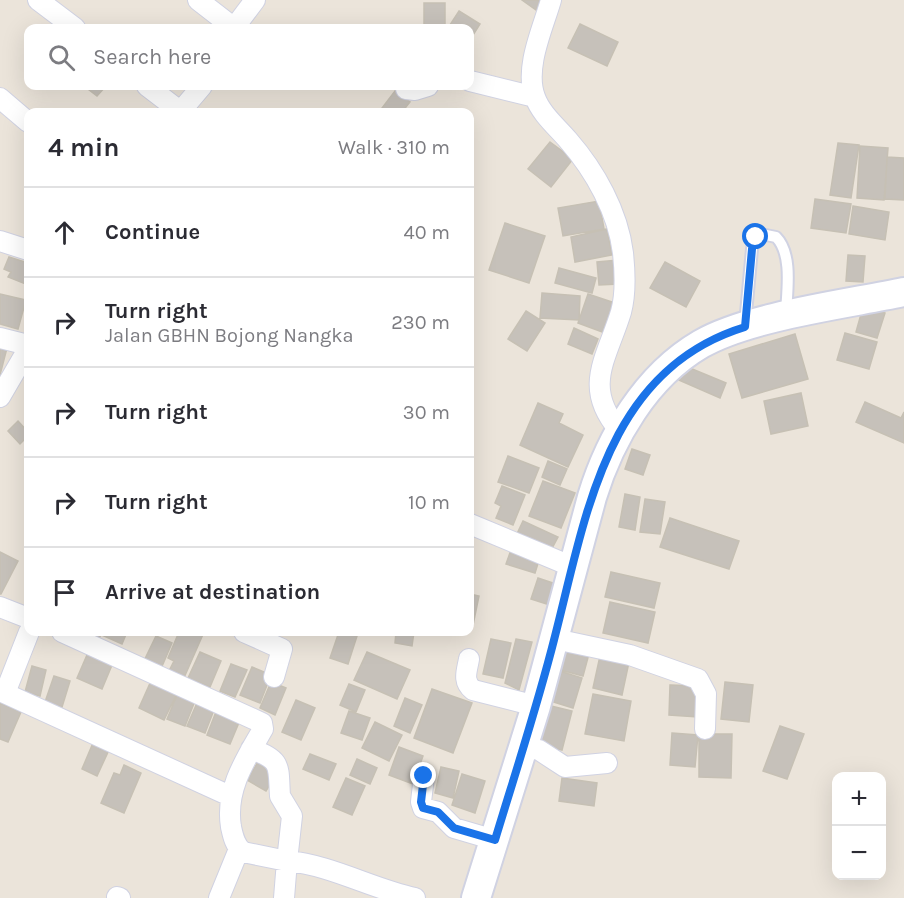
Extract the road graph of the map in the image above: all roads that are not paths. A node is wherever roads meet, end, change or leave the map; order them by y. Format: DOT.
graph roads {
  1 [pos="38,0"];
  2 [pos="198,0"];
  3 [pos="255,0"];
  4 [pos="551,0"];
  5 [pos="70,24"];
  6 [pos="229,24"];
  7 [pos="237,24"];
  8 [pos="474,82"];
  9 [pos="152,90"];
  10 [pos="199,90"];
  11 [pos="535,97"];
  12 [pos="0,98"];
  13 [pos="175,108"];
  14 [pos="183,108"];
  15 [pos="24,119"];
  16 [pos="0,242"];
  17 [pos="24,249"];
  18 [pos="904,292"];
  19 [pos="786,316"];
  20 [pos="745,327"];
  21 [pos="0,338"];
  22 [pos="24,346"];
  23 [pos="24,354"];
  24 [pos="0,397"];
  25 [pos="619,430"];
  26 [pos="474,526"];
  27 [pos="573,567"];
  28 [pos="0,607"];
  29 [pos="24,616"];
  30 [pos="27,636"];
  31 [pos="71,636"];
  32 [pos="253,636"];
  33 [pos="555,639"];
  34 [pos="469,659"];
  35 [pos="274,676"];
  36 [pos="2,692"];
  37 [pos="536,706"];
  38 [pos="705,729"];
  39 [pos="523,747"];
  40 [pos="251,749"];
  41 [pos="607,762"];
  42 [pos="424,776"];
  43 [pos="230,796"];
  44 [pos="495,840"];
  45 [pos="239,849"];
  46 [pos="287,861"];
  47 [pos="219,898"];
  48 [pos="284,898"];
  49 [pos="415,898"];
  50 [pos="476,898"];
  1 -- 5 [label="street"];
  2 -- 6 [label="street"];
  3 -- 7 [label="street"];
  4 -- 11 [label="street"];
  8 -- 11 [label="street"];
  9 -- 13 [label="street"];
  10 -- 14 [label="street"];
  11 -- 25 [label="street"];
  12 -- 15 [label="street"];
  16 -- 17 [label="street"];
  18 -- 19 [label="street"];
  19 -- 20 [label="street"];
  19 -- 20 [label="lane"];
  20 -- 25 [label="street"];
  21 -- 22 [label="street"];
  23 -- 24 [label="street"];
  25 -- 27 [label="street"];
  26 -- 27 [label="street"];
  27 -- 33 [label="street"];
  28 -- 29 [label="street"];
  30 -- 36 [label="street"];
  31 -- 40 [label="street"];
  32 -- 35 [label="street"];
  33 -- 37 [label="street"];
  33 -- 38 [label="street"];
  34 -- 37 [label="street"];
  36 -- 43 [label="street"];
  37 -- 39 [label="street"];
  39 -- 41 [label="street"];
  39 -- 44 [label="street"];
  40 -- 43 [label="street"];
  40 -- 46 [label="street"];
  42 -- 44 [label="street"];
  43 -- 45 [label="street"];
  44 -- 50 [label="street"];
  45 -- 46 [label="street"];
  45 -- 47 [label="street"];
  46 -- 48 [label="street"];
  46 -- 49 [label="street"];
}
